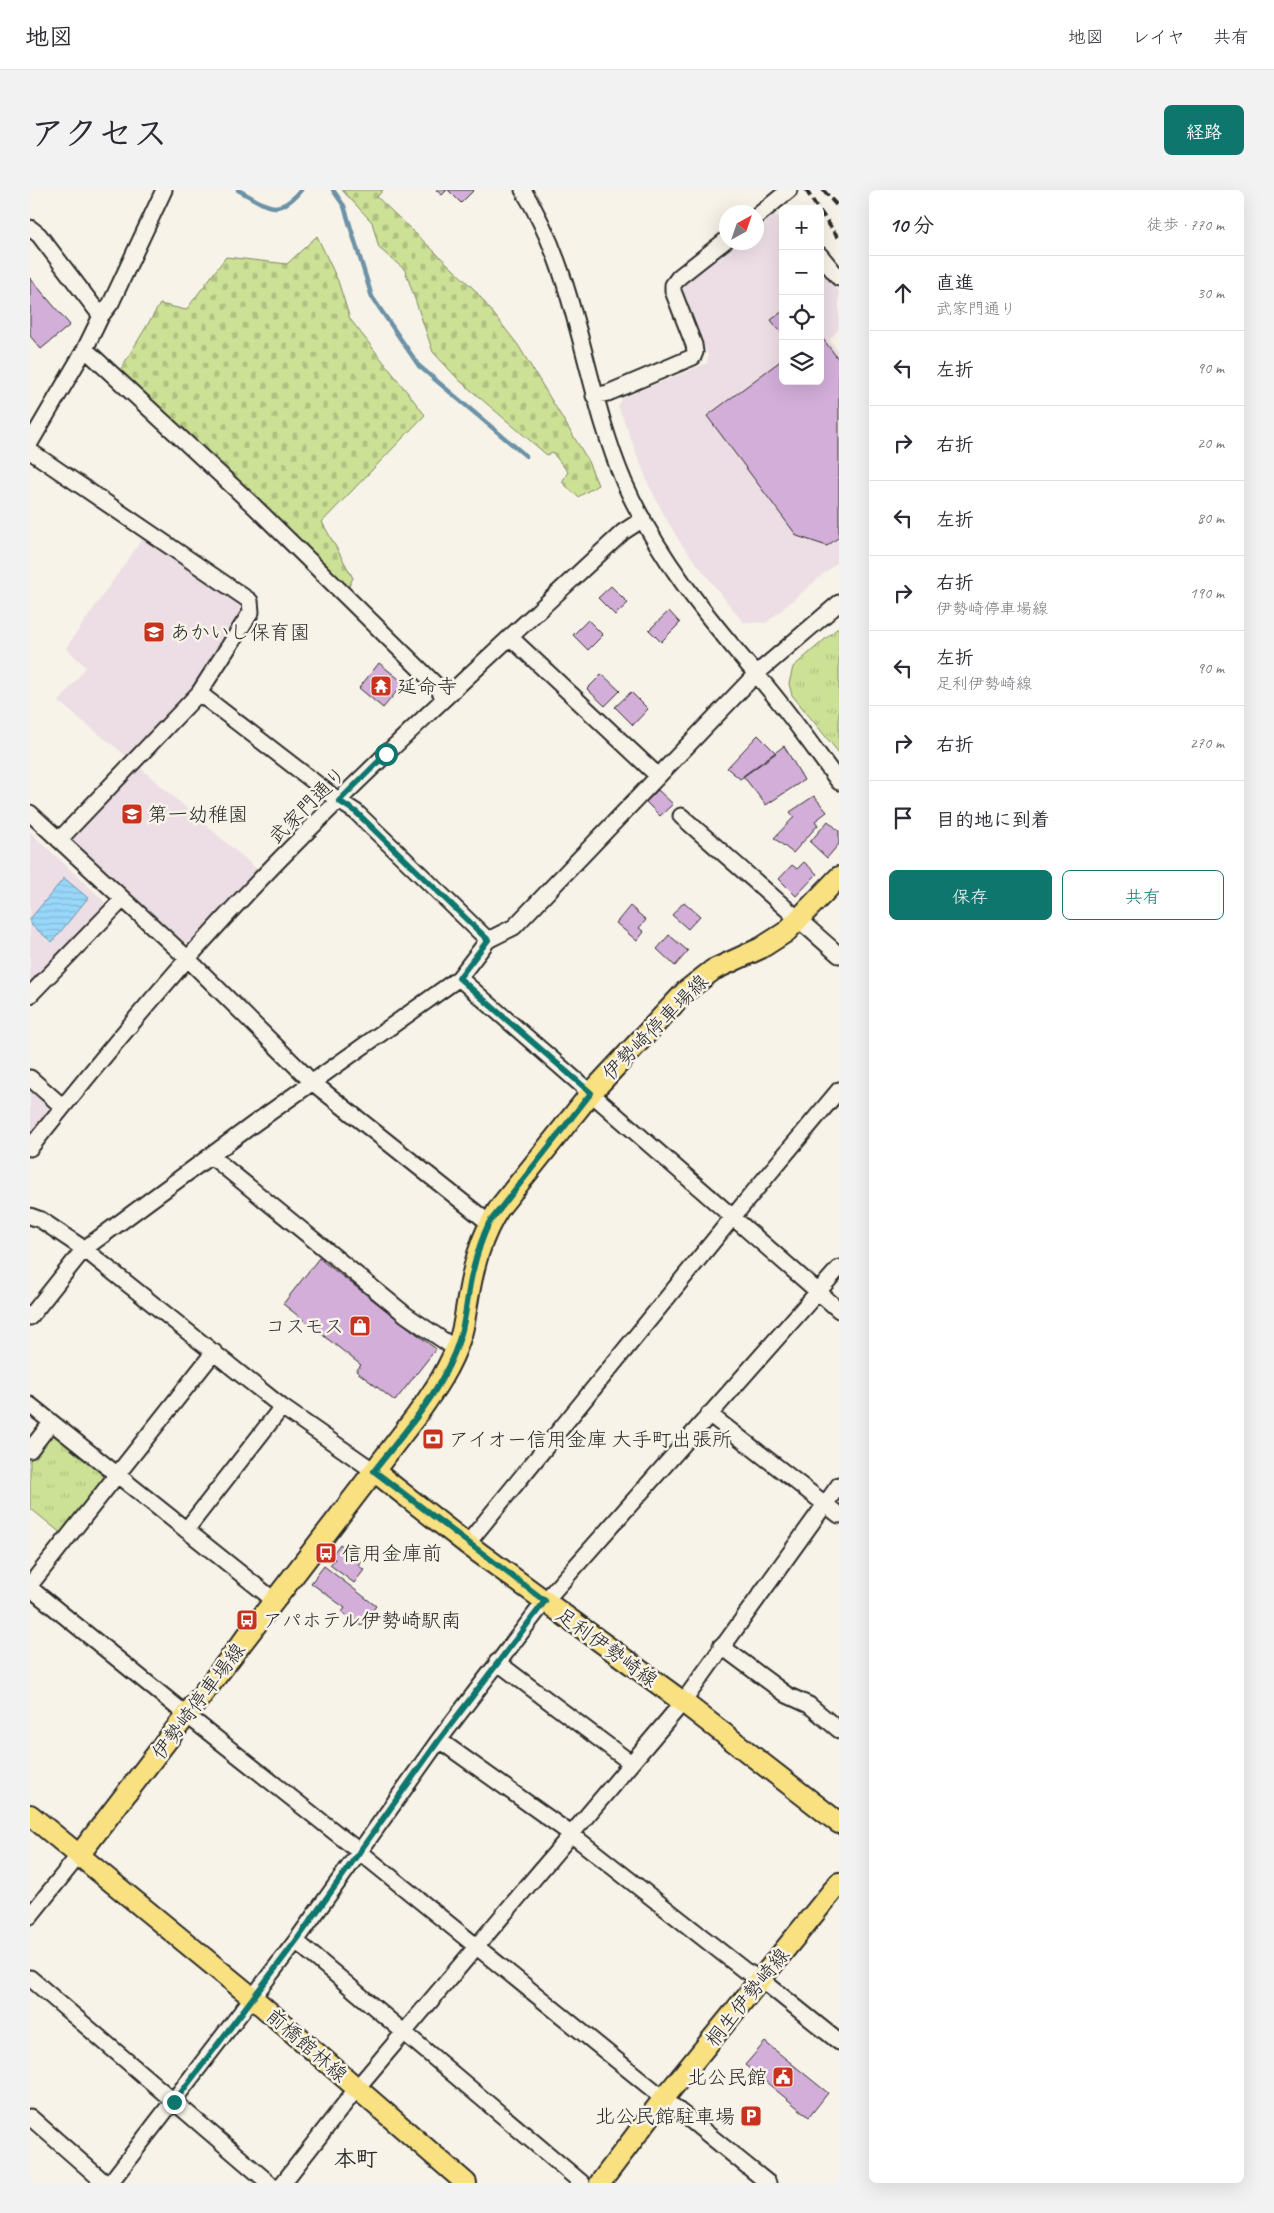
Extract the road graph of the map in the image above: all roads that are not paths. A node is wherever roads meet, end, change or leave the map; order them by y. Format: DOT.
graph roads {
  1 [pos="164,190"];
  2 [pos="523,190"];
  3 [pos="789,190"];
  4 [pos="776,200"];
  5 [pos="764,210"];
  6 [pos="30,228"];
  7 [pos="719,246"];
  8 [pos="824,260"];
  9 [pos="839,278"];
  10 [pos="101,316"];
  11 [pos="85,349"];
  12 [pos="594,396"];
  13 [pos="30,443"];
  14 [pos="30,451"];
  15 [pos="643,520"];
  16 [pos="839,603"];
  17 [pos="510,637"];
  18 [pos="756,674"];
  19 [pos="200,693"];
  20 [pos="444,699"];
  21 [pos="658,776"];
  22 [pos="839,782"];
  23 [pos="339,801"];
  24 [pos="30,813"];
  25 [pos="681,816"];
  26 [pos="59,840"];
  27 [pos="839,877"];
  28 [pos="123,899"];
  29 [pos="799,920"];
  30 [pos="488,940"];
  31 [pos="839,955"];
  32 [pos="188,959"];
  33 [pos="459,978"];
  34 [pos="30,995"];
  35 [pos="30,1078"];
  36 [pos="312,1082"];
  37 [pos="839,1090"];
  38 [pos="591,1093"];
  39 [pos="63,1107"];
  40 [pos="30,1148"];
  41 [pos="211,1156"];
  42 [pos="30,1216"];
  43 [pos="732,1218"];
  44 [pos="489,1223"];
  45 [pos="84,1249"];
  46 [pos="839,1268"];
  47 [pos="818,1292"];
  48 [pos="839,1310"];
  49 [pos="30,1317"];
  50 [pos="456,1349"];
  51 [pos="214,1352"];
  52 [pos="30,1405"];
  53 [pos="282,1407"];
  54 [pos="709,1414"];
  55 [pos="52,1422"];
  56 [pos="30,1450"];
  57 [pos="374,1471"];
  58 [pos="117,1476"];
  59 [pos="839,1484"];
  60 [pos="825,1504"];
  61 [pos="839,1515"];
  62 [pos="186,1530"];
  63 [pos="467,1544"];
  64 [pos="30,1587"];
  65 [pos="275,1601"];
  66 [pos="545,1601"];
  67 [pos="721,1646"];
  68 [pos="497,1662"];
  69 [pos="683,1702"];
  70 [pos="188,1716"];
  71 [pos="839,1730"];
  72 [pos="439,1740"];
  73 [pos="631,1763"];
  74 [pos="30,1815"];
  75 [pos="839,1823"];
  76 [pos="570,1834"];
  77 [pos="360,1852"];
  78 [pos="79,1856"];
  79 [pos="839,1883"];
  80 [pos="30,1916"];
  81 [pos="296,1941"];
  82 [pos="476,1945"];
  83 [pos="30,1978"];
  84 [pos="762,1980"];
  85 [pos="253,1998"];
  86 [pos="403,2033"];
  87 [pos="839,2042"];
  88 [pos="357,2088"];
  89 [pos="664,2098"];
  90 [pos="174,2102"];
  91 [pos="30,2117"];
  92 [pos="105,2183"];
  93 [pos="110,2183"];
  94 [pos="269,2183"];
  95 [pos="283,2183"];
  96 [pos="466,2183"];
  97 [pos="582,2183"];
  98 [pos="600,2183"];
  99 [pos="768,2183"];
  1 -- 10 [label="street"];
  2 -- 12 [label="street"];
  3 -- 4 [label="street"];
  4 -- 5 [label="street"];
  6 -- 10 [label="street"];
  7 -- 12 [label="street"];
  8 -- 9 [label="street"];
  10 -- 11 [label="street"];
  11 -- 13 [label="street"];
  11 -- 20 [label="street"];
  12 -- 15 [label="street"];
  14 -- 19 [label="street"];
  15 -- 17 [label="street, 武家門通り"];
  15 -- 18 [label="street"];
  16 -- 18 [label="street"];
  17 -- 20 [label="street, 武家門通り"];
  17 -- 21 [label="street"];
  18 -- 21 [label="street"];
  18 -- 22 [label="street"];
  19 -- 23 [label="street"];
  19 -- 26 [label="street"];
  20 -- 23 [label="street, 武家門通り"];
  21 -- 30 [label="street"];
  23 -- 30 [label="street"];
  23 -- 32 [label="street, 武家門通り"];
  24 -- 26 [label="street"];
  25 -- 29 [label="street"];
  26 -- 28 [label="street"];
  27 -- 29 [label="main road, 伊勢崎停車場線"];
  28 -- 32 [label="street"];
  28 -- 34 [label="street"];
  29 -- 31 [label="street"];
  29 -- 38 [label="main road, 伊勢崎停車場線"];
  30 -- 33 [label="street"];
  32 -- 36 [label="street"];
  32 -- 39 [label="street, 武家門通り"];
  33 -- 36 [label="street"];
  33 -- 38 [label="street"];
  35 -- 39 [label="street"];
  36 -- 41 [label="street"];
  36 -- 44 [label="street"];
  37 -- 43 [label="street"];
  38 -- 43 [label="street"];
  38 -- 44 [label="main road, 伊勢崎停車場線"];
  39 -- 40 [label="street, 武家門通り"];
  41 -- 45 [label="street"];
  41 -- 50 [label="street"];
  42 -- 45 [label="street"];
  43 -- 47 [label="street"];
  43 -- 63 [label="street"];
  44 -- 50 [label="main road, 伊勢崎停車場線"];
  45 -- 49 [label="street"];
  45 -- 51 [label="street"];
  46 -- 47 [label="street"];
  47 -- 48 [label="street"];
  47 -- 54 [label="street"];
  50 -- 57 [label="main road, 伊勢崎停車場線"];
  51 -- 53 [label="street"];
  51 -- 58 [label="street"];
  52 -- 55 [label="street"];
  53 -- 57 [label="street"];
  53 -- 62 [label="street"];
  54 -- 60 [label="street"];
  54 -- 66 [label="street"];
  55 -- 56 [label="street"];
  55 -- 58 [label="street"];
  57 -- 63 [label="main road, 足利伊勢崎線"];
  57 -- 65 [label="main road, 伊勢崎停車場線"];
  58 -- 62 [label="street"];
  58 -- 64 [label="street"];
  59 -- 60 [label="street"];
  60 -- 61 [label="street"];
  60 -- 67 [label="street"];
  62 -- 65 [label="street"];
  63 -- 66 [label="main road, 足利伊勢崎線"];
  64 -- 70 [label="street"];
  65 -- 70 [label="main road, 伊勢崎停車場線"];
  66 -- 68 [label="street"];
  66 -- 69 [label="main road, 足利伊勢崎線"];
  67 -- 69 [label="street"];
  67 -- 71 [label="street"];
  68 -- 72 [label="street"];
  68 -- 73 [label="street"];
  69 -- 73 [label="street"];
  69 -- 75 [label="main road, 足利伊勢崎線"];
  70 -- 77 [label="street"];
  70 -- 78 [label="main road, 伊勢崎停車場線"];
  72 -- 76 [label="street"];
  72 -- 77 [label="street"];
  73 -- 76 [label="street"];
  74 -- 78 [label="main road, 前橋館林線"];
  76 -- 82 [label="street"];
  76 -- 84 [label="street"];
  77 -- 81 [label="street"];
  77 -- 82 [label="street"];
  78 -- 80 [label="street"];
  78 -- 85 [label="main road, 前橋館林線"];
  79 -- 84 [label="main road, 桐生伊勢崎線"];
  81 -- 85 [label="street"];
  81 -- 86 [label="street"];
  82 -- 86 [label="street"];
  82 -- 89 [label="street"];
  83 -- 90 [label="street"];
  84 -- 87 [label="street"];
  84 -- 89 [label="main road, 桐生伊勢崎線"];
  85 -- 88 [label="main road, 前橋館林線"];
  85 -- 90 [label="street"];
  86 -- 88 [label="street"];
  86 -- 97 [label="street"];
  88 -- 95 [label="street"];
  88 -- 96 [label="main road, 前橋館林線"];
  89 -- 98 [label="main road, 桐生伊勢崎線"];
  89 -- 99 [label="street"];
  90 -- 93 [label="street"];
  90 -- 94 [label="street"];
  91 -- 92 [label="street"];
}
